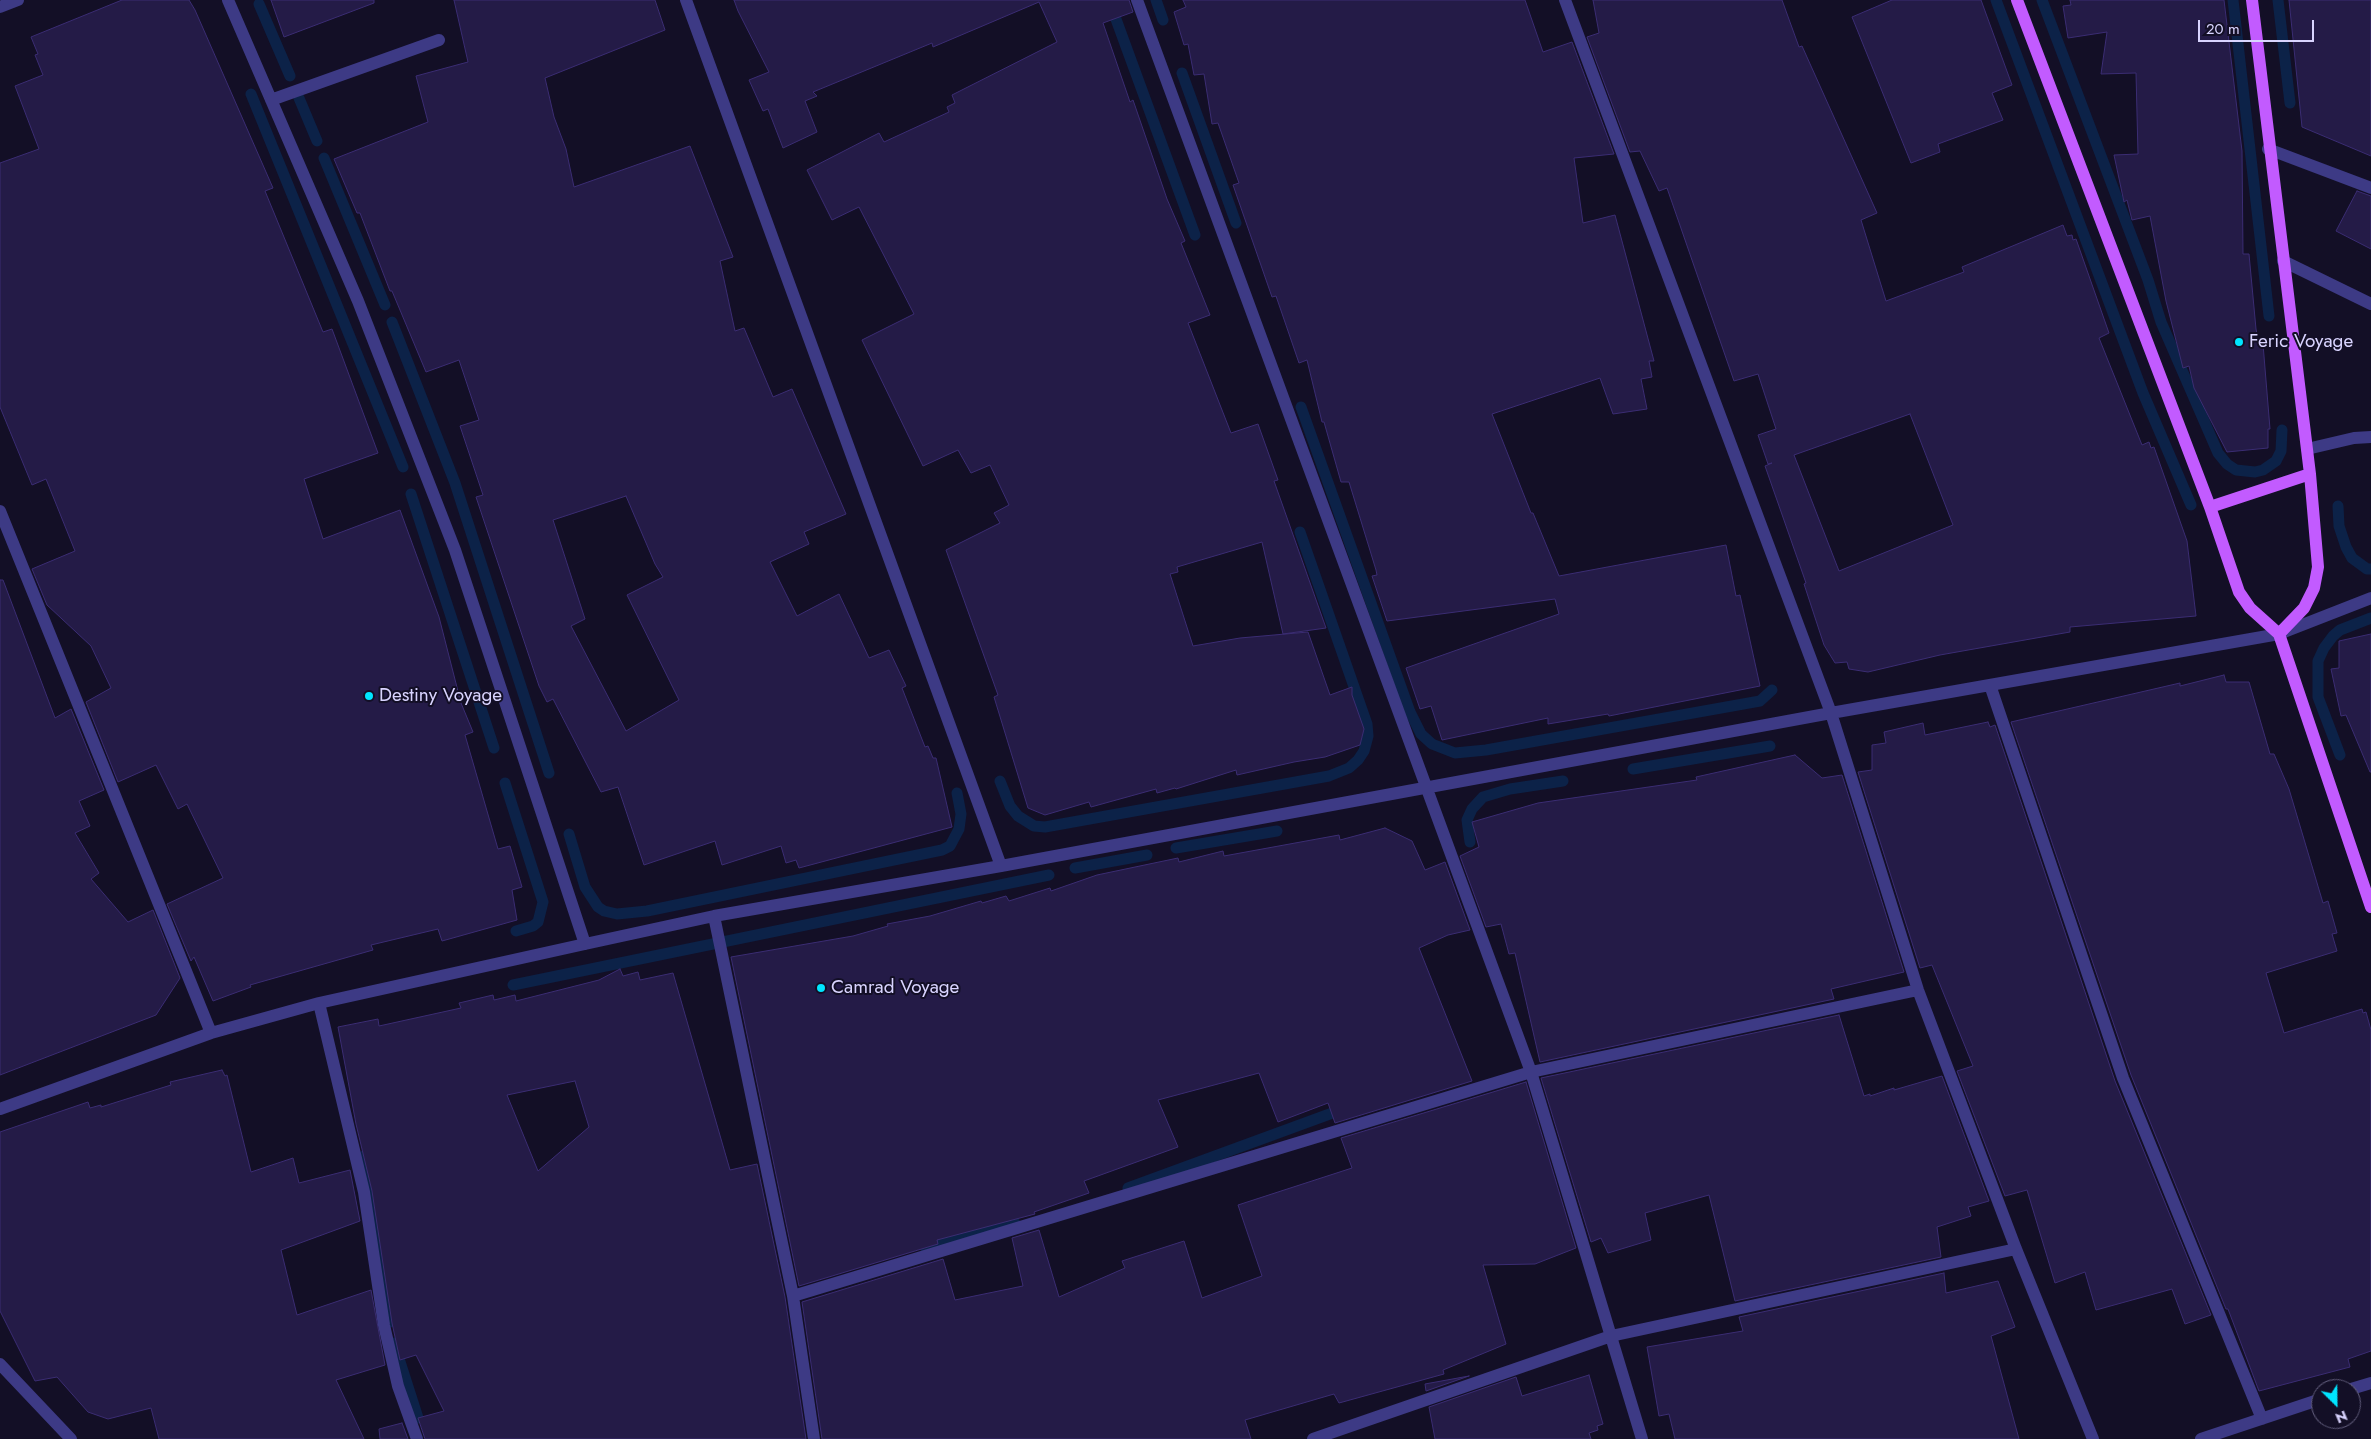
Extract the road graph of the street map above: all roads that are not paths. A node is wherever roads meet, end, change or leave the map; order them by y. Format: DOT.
graph roads {
  1 [pos="18,0"];
  2 [pos="228,0"];
  3 [pos="686,0"];
  4 [pos="1138,0"];
  5 [pos="1565,0"];
  6 [pos="2016,0"];
  7 [pos="2252,0"];
  8 [pos="0,7"];
  9 [pos="439,40"];
  10 [pos="271,100"];
  11 [pos="2268,149"];
  12 [pos="2371,188"];
  13 [pos="2283,261"];
  14 [pos="2371,304"];
  15 [pos="2371,437"];
  16 [pos="2307,449"];
  17 [pos="2310,474"];
  18 [pos="2210,507"];
  19 [pos="0,511"];
  20 [pos="2371,598"];
  21 [pos="2279,634"];
  22 [pos="1990,685"];
  23 [pos="1831,713"];
  24 [pos="1425,788"];
  25 [pos="1001,866"];
  26 [pos="2371,907"];
  27 [pos="714,916"];
  28 [pos="585,944"];
  29 [pos="1918,990"];
  30 [pos="319,1003"];
  31 [pos="211,1033"];
  32 [pos="1531,1072"];
  33 [pos="0,1109"];
  34 [pos="2016,1249"];
  35 [pos="793,1296"];
  36 [pos="1611,1336"];
  37 [pos="0,1364"];
  38 [pos="2311,1402"];
  39 [pos="2262,1419"];
  40 [pos="71,1439"];
  41 [pos="418,1439"];
  42 [pos="814,1439"];
  43 [pos="1312,1439"];
  44 [pos="1642,1439"];
  45 [pos="2093,1439"];
  46 [pos="2201,1439"];
  1 -- 8 [label="street"];
  2 -- 10 [label="street"];
  3 -- 25 [label="street"];
  4 -- 24 [label="street"];
  5 -- 23 [label="street"];
  6 -- 18 [label="main road"];
  7 -- 11 [label="main road"];
  9 -- 10 [label="street"];
  10 -- 28 [label="street"];
  11 -- 12 [label="street"];
  11 -- 13 [label="main road"];
  13 -- 14 [label="street"];
  13 -- 16 [label="main road"];
  15 -- 16 [label="street"];
  16 -- 17 [label="main road"];
  17 -- 18 [label="main road"];
  17 -- 21 [label="main road"];
  18 -- 21 [label="main road"];
  19 -- 31 [label="street"];
  20 -- 21 [label="street"];
  21 -- 22 [label="street"];
  21 -- 26 [label="main road"];
  22 -- 23 [label="street"];
  22 -- 39 [label="street"];
  23 -- 24 [label="street"];
  23 -- 29 [label="street"];
  24 -- 25 [label="street"];
  24 -- 32 [label="street"];
  25 -- 27 [label="street"];
  27 -- 28 [label="street"];
  27 -- 35 [label="street"];
  28 -- 30 [label="street"];
  29 -- 32 [label="street"];
  29 -- 34 [label="street"];
  30 -- 31 [label="street"];
  30 -- 41 [label="street"];
  31 -- 33 [label="street"];
  32 -- 35 [label="street"];
  32 -- 36 [label="street"];
  34 -- 36 [label="street"];
  34 -- 45 [label="street"];
  35 -- 42 [label="street"];
  36 -- 43 [label="street"];
  36 -- 44 [label="street"];
  37 -- 40 [label="street"];
  38 -- 39 [label="street"];
  39 -- 46 [label="street"];
}
